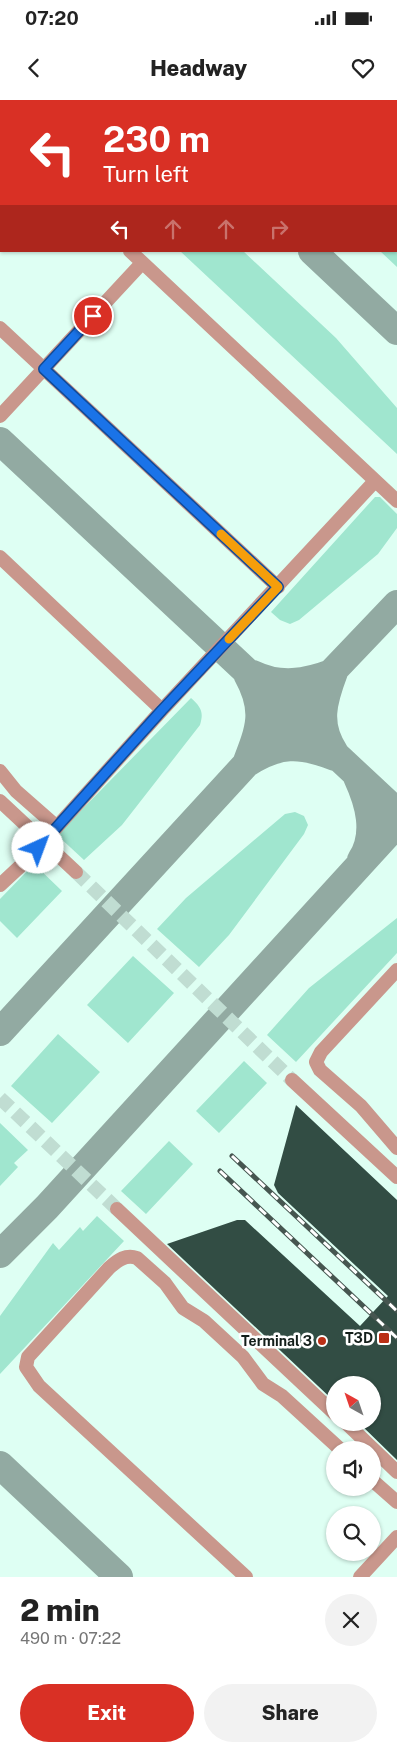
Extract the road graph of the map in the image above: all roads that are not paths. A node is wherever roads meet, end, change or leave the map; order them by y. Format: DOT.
graph roads {
  1 [pos="131,252"];
  2 [pos="142,263"];
  3 [pos="0,328"];
  4 [pos="44,369"];
  5 [pos="0,416"];
  6 [pos="375,481"];
  7 [pos="397,502"];
  8 [pos="0,557"];
  9 [pos="278,587"];
  10 [pos="162,710"];
  11 [pos="0,771"];
  12 [pos="0,801"];
  13 [pos="58,827"];
  14 [pos="76,872"];
  15 [pos="0,885"];
  16 [pos="397,970"];
  17 [pos="292,1080"];
  18 [pos="397,1148"];
  19 [pos="397,1177"];
  20 [pos="117,1209"];
  21 [pos="326,1406"];
  22 [pos="354,1431"];
  23 [pos="331,1441"];
  24 [pos="397,1472"];
  25 [pos="381,1488"];
  26 [pos="397,1502"];
  27 [pos="397,1537"];
  28 [pos="246,1577"];
  29 [pos="360,1577"];
  1 -- 2 [label="lane"];
  2 -- 4 [label="lane"];
  2 -- 6 [label="lane"];
  3 -- 4 [label="lane"];
  4 -- 5 [label="lane"];
  4 -- 9 [label="lane"];
  6 -- 7 [label="lane"];
  6 -- 9 [label="lane"];
  8 -- 10 [label="lane"];
  9 -- 10 [label="lane"];
  10 -- 13 [label="lane"];
  11 -- 13 [label="lane"];
  12 -- 14 [label="lane"];
  13 -- 15 [label="lane"];
  16 -- 18 [label="lane"];
  17 -- 19 [label="lane"];
  20 -- 21 [label="lane"];
  22 -- 24 [label="lane"];
  23 -- 28 [label="lane"];
  25 -- 26 [label="lane"];
  27 -- 29 [label="lane"];
}
